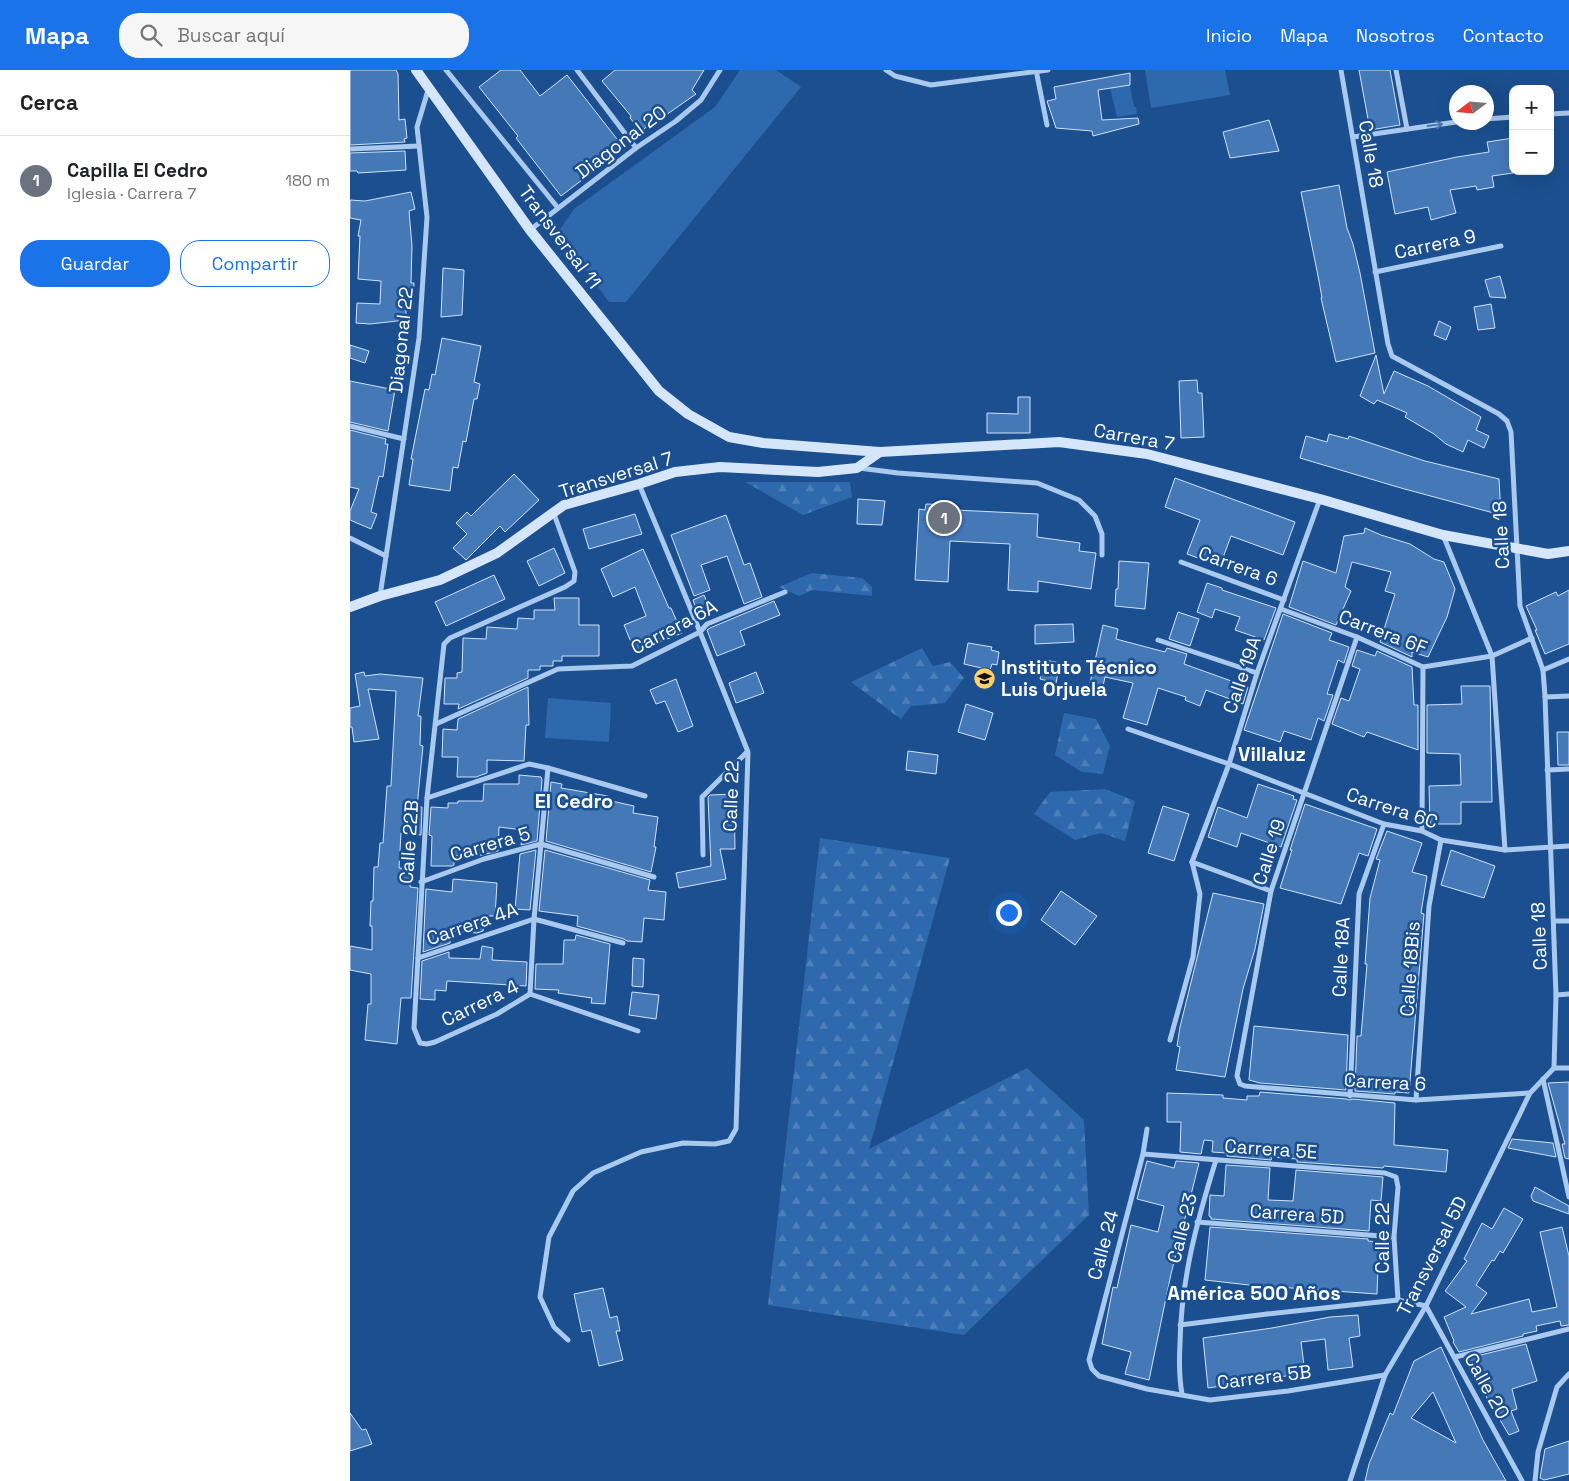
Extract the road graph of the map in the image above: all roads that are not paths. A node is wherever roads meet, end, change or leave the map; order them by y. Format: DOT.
graph roads {
  1 [pos="416,70"];
  2 [pos="446,70"];
  3 [pos="577,70"];
  4 [pos="720,70"];
  5 [pos="886,70"];
  6 [pos="1048,70"];
  7 [pos="1341,70"];
  8 [pos="1396,70"];
  9 [pos="1036,71"];
  10 [pos="429,87"];
  11 [pos="1569,113"];
  12 [pos="1554,114"];
  13 [pos="1509,117"];
  14 [pos="1494,118"];
  15 [pos="1449,123"];
  16 [pos="1047,125"];
  17 [pos="1407,129"];
  18 [pos="1353,138"];
  19 [pos="419,146"];
  20 [pos="636,148"];
  21 [pos="350,149"];
  22 [pos="558,208"];
  23 [pos="530,230"];
  24 [pos="1501,246"];
  25 [pos="1375,272"];
  26 [pos="688,414"];
  27 [pos="350,426"];
  28 [pos="404,439"];
  29 [pos="880,452"];
  30 [pos="857,468"];
  31 [pos="639,484"];
  32 [pos="1320,499"];
  33 [pos="554,514"];
  34 [pos="1443,535"];
  35 [pos="350,538"];
  36 [pos="1516,549"];
  37 [pos="1569,551"];
  38 [pos="1102,555"];
  39 [pos="386,556"];
  40 [pos="1181,562"];
  41 [pos="785,592"];
  42 [pos="380,596"];
  43 [pos="1284,600"];
  44 [pos="350,607"];
  45 [pos="1280,609"];
  46 [pos="700,632"];
  47 [pos="1357,637"];
  48 [pos="1532,638"];
  49 [pos="1158,640"];
  50 [pos="1492,656"];
  51 [pos="1569,659"];
  52 [pos="1423,667"];
  53 [pos="1543,670"];
  54 [pos="1257,673"];
  55 [pos="1569,696"];
  56 [pos="1545,697"];
  57 [pos="436,724"];
  58 [pos="1128,729"];
  59 [pos="748,752"];
  60 [pos="1228,764"];
  61 [pos="548,768"];
  62 [pos="1569,769"];
  63 [pos="1547,770"];
  64 [pos="1305,793"];
  65 [pos="645,796"];
  66 [pos="427,798"];
  67 [pos="1384,824"];
  68 [pos="1422,831"];
  69 [pos="1441,840"];
  70 [pos="541,844"];
  71 [pos="1569,846"];
  72 [pos="1550,847"];
  73 [pos="1505,850"];
  74 [pos="703,855"];
  75 [pos="1192,862"];
  76 [pos="654,877"];
  77 [pos="421,882"];
  78 [pos="1271,892"];
  79 [pos="534,919"];
  80 [pos="1569,920"];
  81 [pos="1554,921"];
  82 [pos="623,943"];
  83 [pos="418,958"];
  84 [pos="530,994"];
  85 [pos="1569,994"];
  86 [pos="1556,995"];
  87 [pos="638,1031"];
  88 [pos="1170,1040"];
  89 [pos="420,1043"];
  90 [pos="1554,1068"];
  91 [pos="1569,1068"];
  92 [pos="1543,1079"];
  93 [pos="1240,1084"];
  94 [pos="1530,1093"];
  95 [pos="1350,1096"];
  96 [pos="1416,1100"];
  97 [pos="1147,1129"];
  98 [pos="1143,1154"];
  99 [pos="1216,1160"];
  100 [pos="1396,1177"];
  101 [pos="1569,1197"];
  102 [pos="1197,1222"];
  103 [pos="1394,1236"];
  104 [pos="1398,1300"];
  105 [pos="1426,1306"];
  106 [pos="1180,1325"];
  107 [pos="1569,1329"];
  108 [pos="568,1340"];
  109 [pos="1454,1357"];
  110 [pos="1092,1368"];
  111 [pos="1569,1374"];
  112 [pos="1385,1375"];
  113 [pos="1182,1394"];
  114 [pos="1350,1481"];
  115 [pos="1522,1481"];
  116 [pos="1535,1481"];
  1 -- 10 [label="street, Transversal 11"];
  2 -- 22 [label="street"];
  3 -- 20 [label="street"];
  4 -- 20 [label="street, Diagonal 20"];
  5 -- 9 [label="street"];
  6 -- 9 [label="street"];
  7 -- 18 [label="street, Calle 18"];
  8 -- 17 [label="street"];
  9 -- 16 [label="street"];
  10 -- 19 [label="street, Diagonal 22"];
  10 -- 23 [label="street, Transversal 11"];
  11 -- 12 [label="street"];
  13 -- 14 [label="street"];
  17 -- 15 [label="street, one-way"];
  17 -- 18 [label="street"];
  18 -- 25 [label="street, Calle 18"];
  19 -- 21 [label="street"];
  19 -- 28 [label="street, Diagonal 22"];
  20 -- 22 [label="street, Diagonal 20"];
  22 -- 23 [label="street, Diagonal 20"];
  23 -- 26 [label="street, Transversal 11"];
  24 -- 25 [label="street, Carrera 9"];
  25 -- 36 [label="street, Calle 18"];
  26 -- 29 [label="street, Carrera 7"];
  27 -- 28 [label="street"];
  28 -- 39 [label="street, Diagonal 22"];
  29 -- 30 [label="street, Transversal 7"];
  29 -- 32 [label="street, Carrera 7"];
  30 -- 31 [label="street, Transversal 7"];
  30 -- 38 [label="street"];
  31 -- 33 [label="street, Transversal 7"];
  31 -- 46 [label="street, Calle 22"];
  32 -- 34 [label="street, Carrera 7"];
  32 -- 43 [label="street, Calle 19A"];
  33 -- 42 [label="street, Transversal 7"];
  33 -- 57 [label="street, Calle 22B"];
  34 -- 36 [label="street, Carrera 7"];
  34 -- 50 [label="street"];
  35 -- 39 [label="street"];
  36 -- 37 [label="street, Carrera 7"];
  36 -- 48 [label="street, Calle 18"];
  39 -- 42 [label="street, Diagonal 22"];
  40 -- 43 [label="street, Carrera 6"];
  41 -- 46 [label="street, Carrera 6A"];
  42 -- 44 [label="street, Transversal 7"];
  43 -- 45 [label="street, Calle 19A"];
  45 -- 47 [label="street, Carrera 6F"];
  45 -- 54 [label="street, Calle 19A"];
  46 -- 57 [label="street, Carrera 6A"];
  46 -- 59 [label="street, Calle 22"];
  47 -- 52 [label="street, Carrera 6F"];
  47 -- 64 [label="street, Calle 19"];
  48 -- 50 [label="street, Carrera 6F"];
  48 -- 53 [label="street, Calle 18"];
  49 -- 54 [label="street"];
  50 -- 52 [label="street, Carrera 6F"];
  50 -- 73 [label="street"];
  51 -- 53 [label="street"];
  52 -- 68 [label="street"];
  53 -- 56 [label="street, Calle 18"];
  54 -- 60 [label="street, Calle 19A"];
  55 -- 56 [label="street"];
  56 -- 63 [label="street, Calle 18"];
  57 -- 66 [label="street, Calle 22B"];
  58 -- 60 [label="street, Carrera 6C"];
  59 -- 74 [label="street"];
  59 -- 108 [label="street, Calle 22"];
  60 -- 64 [label="street, Carrera 6C"];
  60 -- 75 [label="street, Calle 19A"];
  61 -- 65 [label="street"];
  61 -- 66 [label="street"];
  61 -- 70 [label="street"];
  62 -- 63 [label="street"];
  63 -- 72 [label="street, Calle 18"];
  64 -- 67 [label="street, Carrera 6C"];
  64 -- 78 [label="street, Calle 19"];
  66 -- 77 [label="street, Calle 22B"];
  67 -- 68 [label="street, Carrera 6C"];
  67 -- 95 [label="street, Calle 18A"];
  68 -- 69 [label="street, Carrera 6C"];
  69 -- 73 [label="street, Carrera 6C"];
  69 -- 96 [label="street, Calle 18Bis"];
  70 -- 76 [label="street, Carrera 5"];
  70 -- 77 [label="street, Carrera 5"];
  70 -- 79 [label="street"];
  71 -- 72 [label="street, Carrera 6C"];
  72 -- 73 [label="street, Carrera 6C"];
  72 -- 81 [label="street, Calle 18"];
  75 -- 78 [label="street"];
  75 -- 88 [label="street"];
  77 -- 83 [label="street, Calle 22B"];
  78 -- 93 [label="street, Calle 19"];
  79 -- 82 [label="street, Carrera 4A"];
  79 -- 83 [label="street, Carrera 4A"];
  79 -- 84 [label="street"];
  80 -- 81 [label="street"];
  81 -- 86 [label="street, Calle 18"];
  83 -- 89 [label="street, Calle 22B"];
  84 -- 87 [label="street, Carrera 4"];
  84 -- 89 [label="street, Carrera 4"];
  85 -- 86 [label="street"];
  86 -- 90 [label="street, Calle 18"];
  90 -- 91 [label="street"];
  90 -- 92 [label="street, Transversal 5D"];
  92 -- 94 [label="street, Transversal 5D"];
  92 -- 101 [label="street"];
  93 -- 95 [label="street, Carrera 6"];
  94 -- 96 [label="street, Carrera 6"];
  94 -- 105 [label="street, Transversal 5D"];
  95 -- 96 [label="street, Carrera 6"];
  97 -- 98 [label="street, Calle 24"];
  98 -- 99 [label="street, Carrera 5E"];
  98 -- 110 [label="street, Calle 24"];
  99 -- 100 [label="street, Carrera 5E"];
  99 -- 102 [label="street, Calle 23"];
  100 -- 103 [label="street, Calle 22"];
  102 -- 103 [label="street, Carrera 5D"];
  102 -- 106 [label="street, Calle 23"];
  103 -- 104 [label="street, Calle 22"];
  104 -- 105 [label="street"];
  104 -- 106 [label="street"];
  105 -- 109 [label="street, Calle 20"];
  105 -- 112 [label="street, Transversal 5D"];
  106 -- 113 [label="street, Calle 23"];
  107 -- 109 [label="street"];
  109 -- 115 [label="street, Calle 20"];
  110 -- 113 [label="street, Carrera 5B"];
  111 -- 116 [label="street"];
  112 -- 113 [label="street, Carrera 5B"];
  112 -- 114 [label="street, Transversal 5D"];
}
